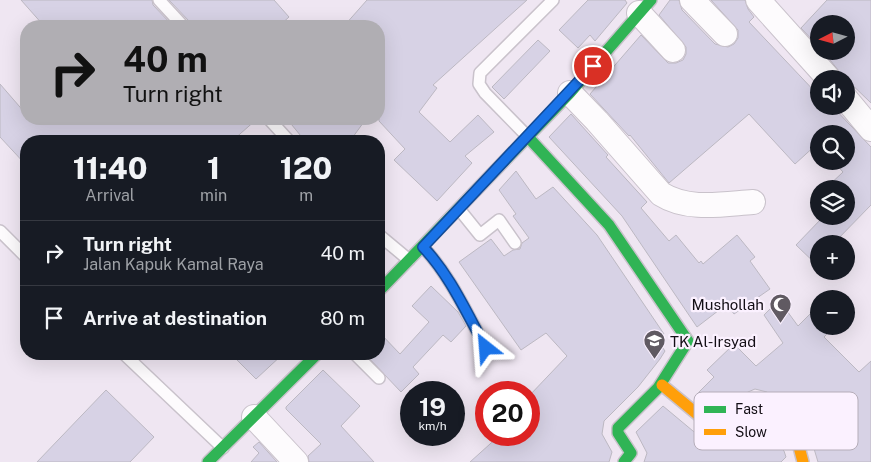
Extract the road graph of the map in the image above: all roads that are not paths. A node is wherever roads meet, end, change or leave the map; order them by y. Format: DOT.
graph roads {
  1 [pos="159,0"];
  2 [pos="553,0"];
  3 [pos="692,0"];
  4 [pos="758,0"];
  5 [pos="645,7"];
  6 [pos="177,20"];
  7 [pos="725,34"];
  8 [pos="674,50"];
  9 [pos="821,70"];
  10 [pos="570,93"];
  11 [pos="855,110"];
  12 [pos="274,125"];
  13 [pos="871,129"];
  14 [pos="284,135"];
  15 [pos="528,137"];
  16 [pos="753,202"];
  17 [pos="459,209"];
  18 [pos="0,231"];
  19 [pos="385,240"];
  20 [pos="515,243"];
  21 [pos="423,247"];
  22 [pos="20,251"];
  23 [pos="409,260"];
  24 [pos="385,285"];
  25 [pos="486,348"];
  26 [pos="130,360"];
  27 [pos="311,360"];
  28 [pos="361,360"];
  29 [pos="379,378"];
  30 [pos="662,385"];
  31 [pos="694,412"];
  32 [pos="254,417"];
  33 [pos="223,448"];
  34 [pos="208,462"];
  35 [pos="296,462"];
  36 [pos="624,462"];
  1 -- 6 [label="lane"];
  2 -- 15 [label="lane"];
  3 -- 7 [label="street"];
  4 -- 9 [label="street"];
  5 -- 8 [label="street"];
  5 -- 10 [label="street"];
  10 -- 15 [label="street"];
  10 -- 16 [label="street"];
  11 -- 13 [label="street"];
  12 -- 14 [label="lane"];
  15 -- 17 [label="street"];
  15 -- 30 [label="street"];
  17 -- 20 [label="lane"];
  17 -- 21 [label="street"];
  18 -- 22 [label="lane"];
  19 -- 23 [label="lane"];
  21 -- 23 [label="street"];
  21 -- 25 [label="lane"];
  23 -- 24 [label="street"];
  26 -- 33 [label="lane"];
  27 -- 32 [label="street"];
  28 -- 29 [label="lane"];
  30 -- 31 [label="street"];
  30 -- 36 [label="street"];
  32 -- 33 [label="street"];
  32 -- 35 [label="street"];
  33 -- 34 [label="street"];
}
